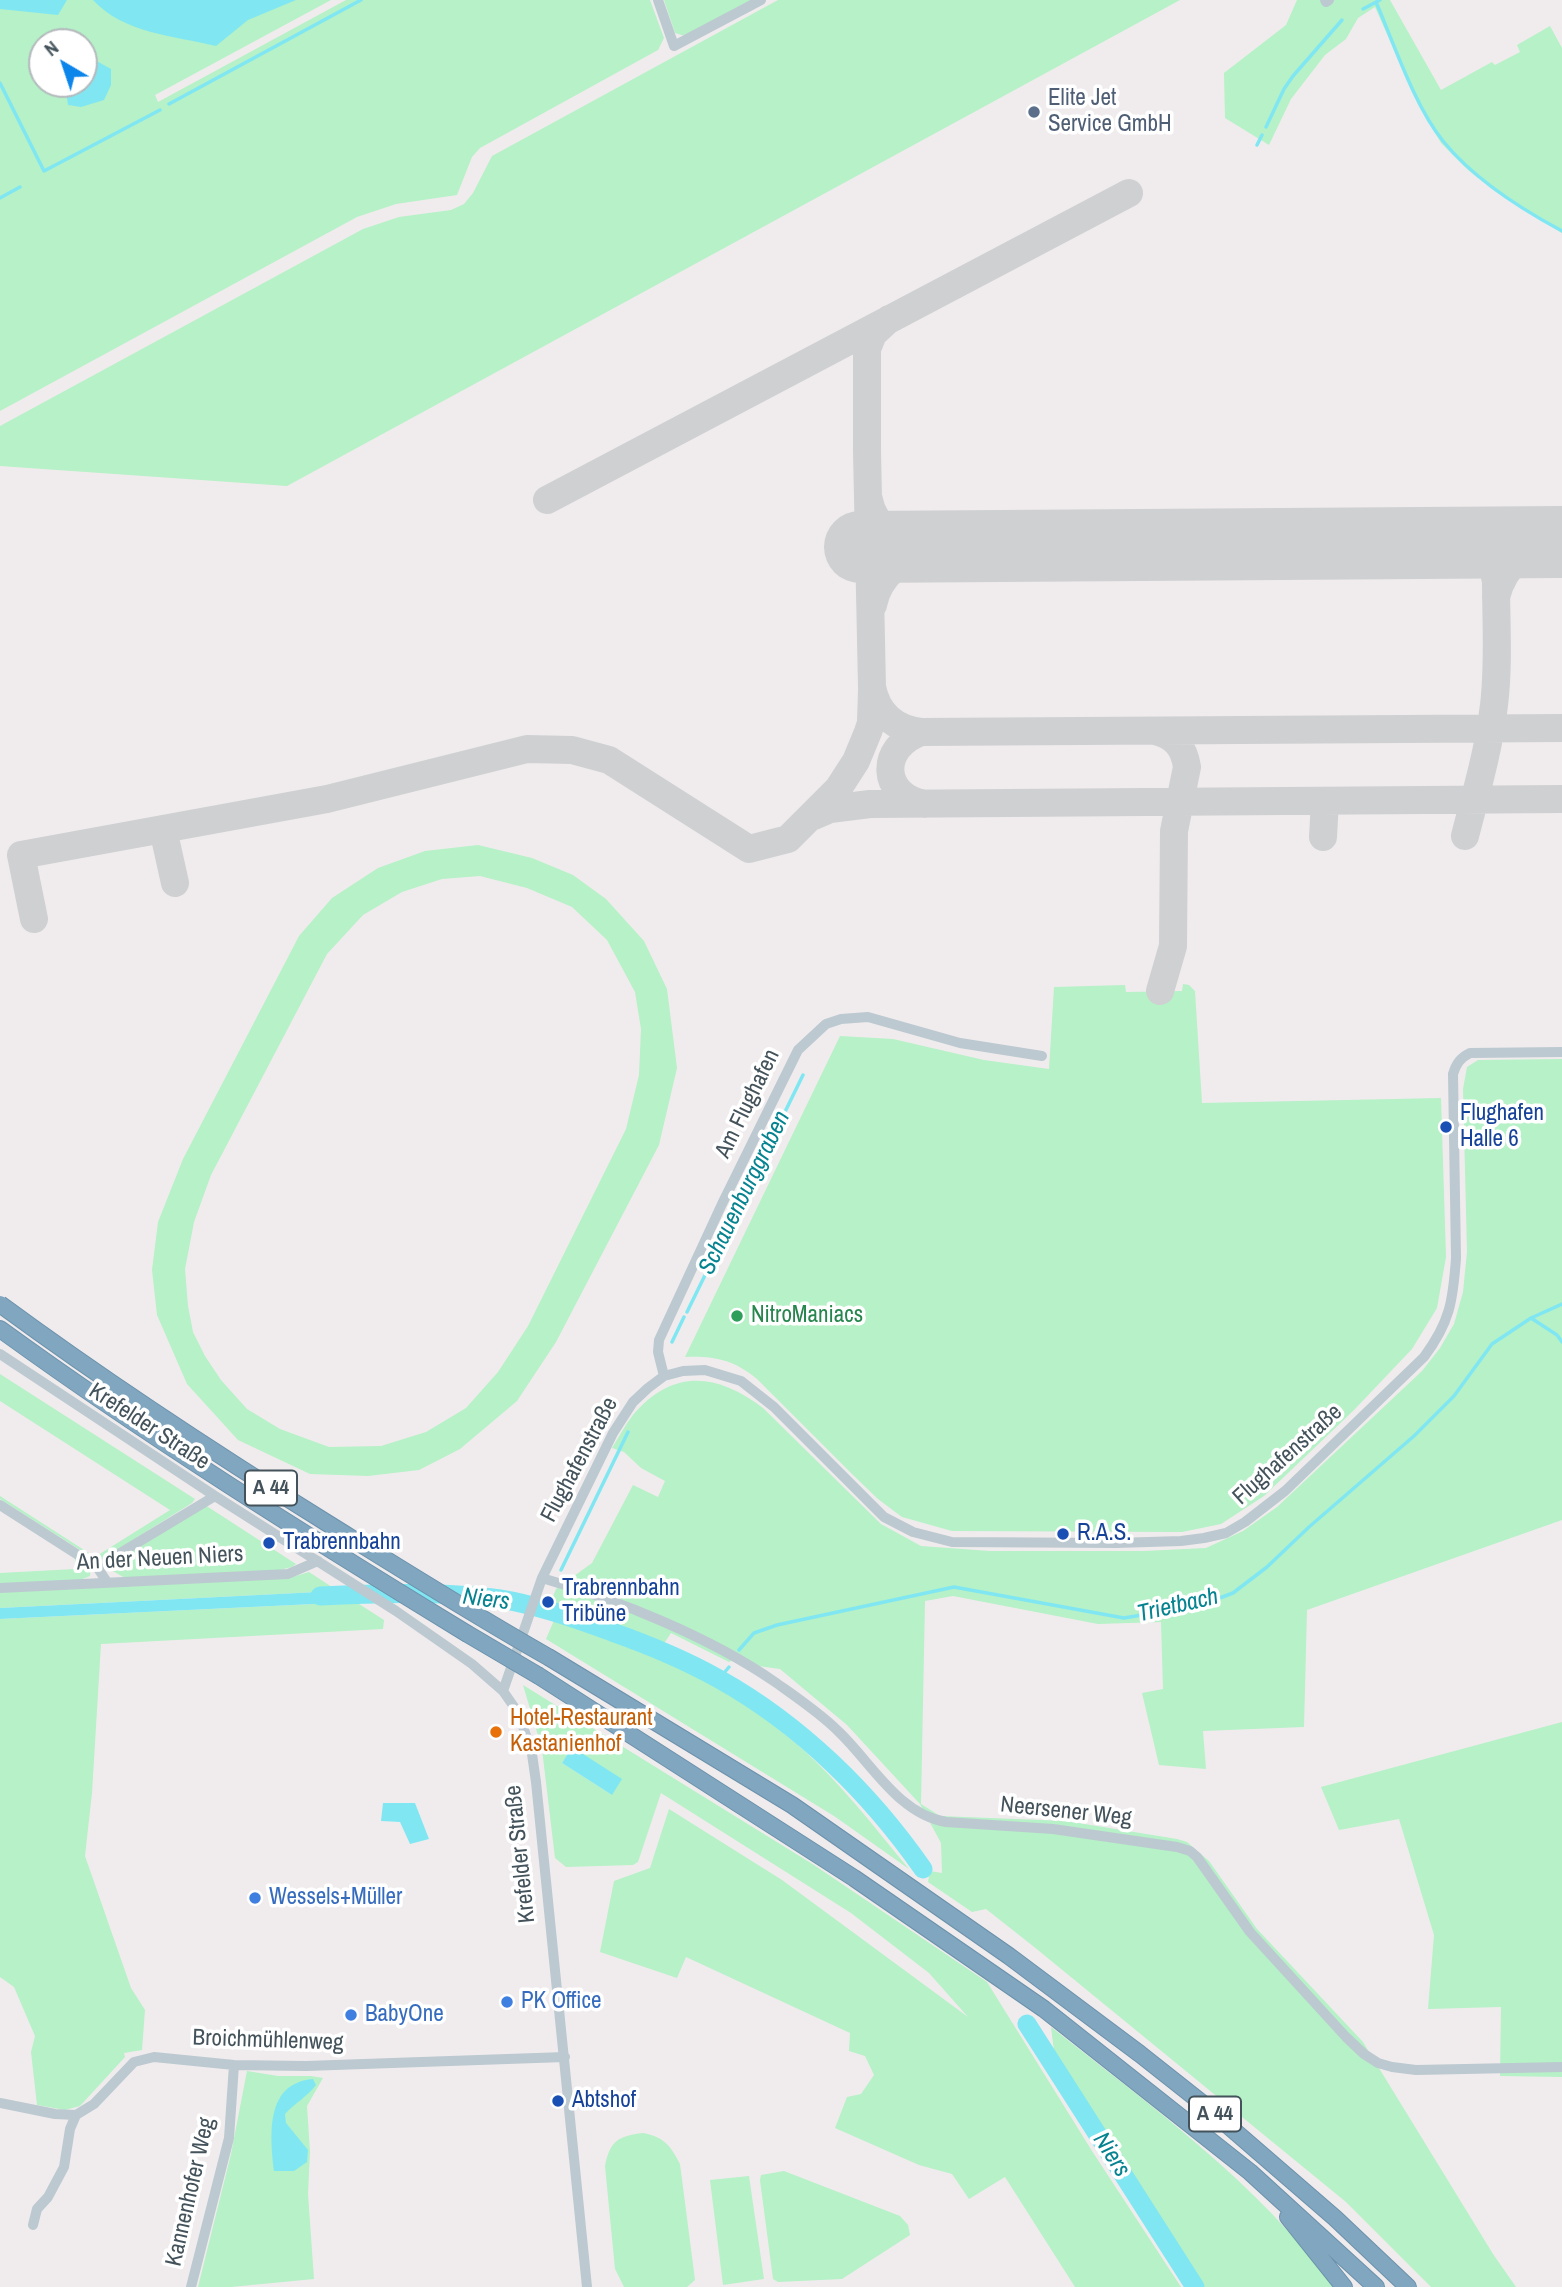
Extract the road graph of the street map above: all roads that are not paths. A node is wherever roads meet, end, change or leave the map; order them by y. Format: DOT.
graph roads {
  1 [pos="658,0"];
  2 [pos="761,0"];
  3 [pos="1562,1052"];
  4 [pos="1042,1056"];
  5 [pos="0,1304"];
  6 [pos="0,1329"];
  7 [pos="0,1354"];
  8 [pos="664,1376"];
  9 [pos="215,1496"];
  10 [pos="0,1505"];
  11 [pos="318,1561"];
  12 [pos="97,1567"];
  13 [pos="542,1578"];
  14 [pos="107,1582"];
  15 [pos="0,1588"];
  16 [pos="503,1691"];
  17 [pos="565,2057"];
  18 [pos="234,2065"];
  19 [pos="1562,2067"];
  20 [pos="0,2103"];
  21 [pos="76,2115"];
  22 [pos="1250,2172"];
  23 [pos="33,2225"];
  24 [pos="191,2287"];
  25 [pos="587,2287"];
  26 [pos="1344,2287"];
  27 [pos="1376,2287"];
  28 [pos="1408,2287"];
  1 -- 2 [label="street"];
  3 -- 8 [label="street, Flughafenstraße"];
  4 -- 8 [label="street, Am Flughafen"];
  5 -- 28 [label="highway, A 44, bridge"];
  6 -- 22 [label="highway, A 44, bridge"];
  7 -- 9 [label="street, Krefelder Straße"];
  8 -- 13 [label="street, Flughafenstraße"];
  9 -- 11 [label="street, Krefelder Straße"];
  9 -- 12 [label="street"];
  10 -- 12 [label="street"];
  11 -- 14 [label="street, An der Neuen Niers"];
  11 -- 16 [label="street, Krefelder Straße"];
  12 -- 14 [label="street"];
  13 -- 16 [label="street, Flughafenstraße"];
  13 -- 19 [label="street, Neersener Weg"];
  14 -- 15 [label="street, An der Neuen Niers"];
  16 -- 17 [label="street, Krefelder Straße"];
  17 -- 18 [label="street, Broichmühlenweg"];
  17 -- 25 [label="street, Krefelder Straße"];
  18 -- 21 [label="street, Broichmühlenweg"];
  18 -- 24 [label="street, Kannenhofer Weg"];
  20 -- 21 [label="street"];
  21 -- 23 [label="street"];
  22 -- 26 [label="highway"];
  22 -- 27 [label="highway, A 44"];
}
